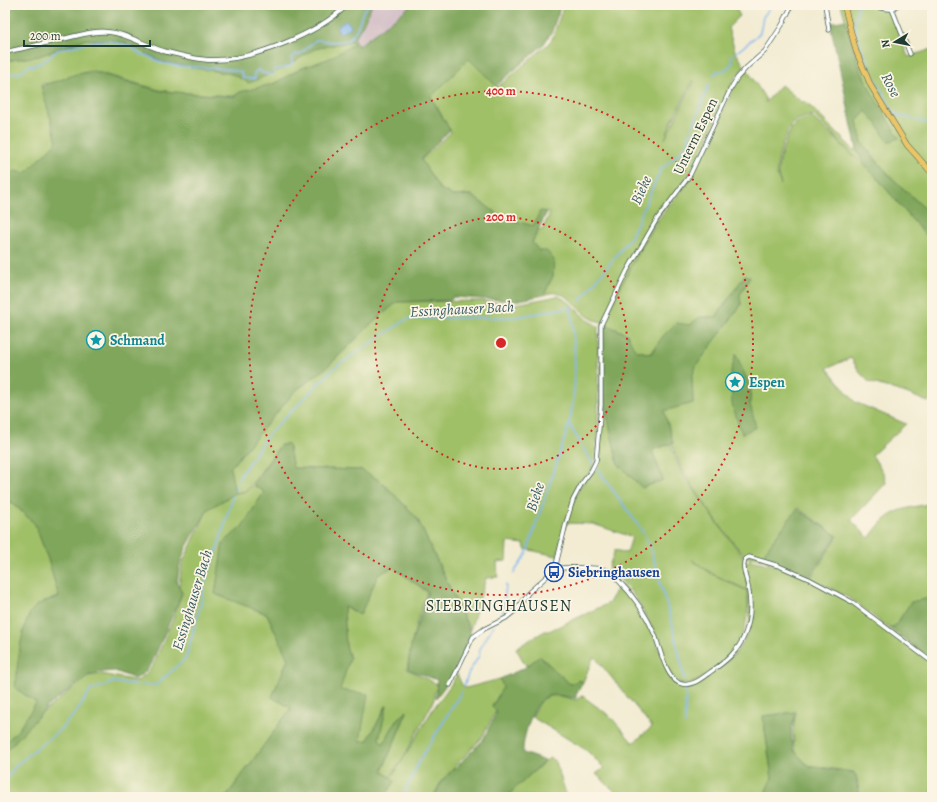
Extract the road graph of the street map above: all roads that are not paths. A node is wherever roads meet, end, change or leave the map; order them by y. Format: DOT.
graph roads {
  1 [pos="347,5"];
  2 [pos="792,5"];
  3 [pos="825,5"];
  4 [pos="844,5"];
  5 [pos="857,5"];
  6 [pos="898,5"];
  7 [pos="892,9"];
  8 [pos="829,30"];
  9 [pos="5,52"];
  10 [pos="910,54"];
  11 [pos="932,173"];
  12 [pos="555,569"];
  13 [pos="932,662"];
  14 [pos="450,685"];
  1 -- 9 [label="street"];
  2 -- 12 [label="street, Unterm Espen"];
  3 -- 8 [label="street"];
  4 -- 11 [label="main road"];
  5 -- 7 [label="street"];
  6 -- 7 [label="street"];
  7 -- 10 [label="street"];
  12 -- 13 [label="street"];
  12 -- 14 [label="street"];
}
